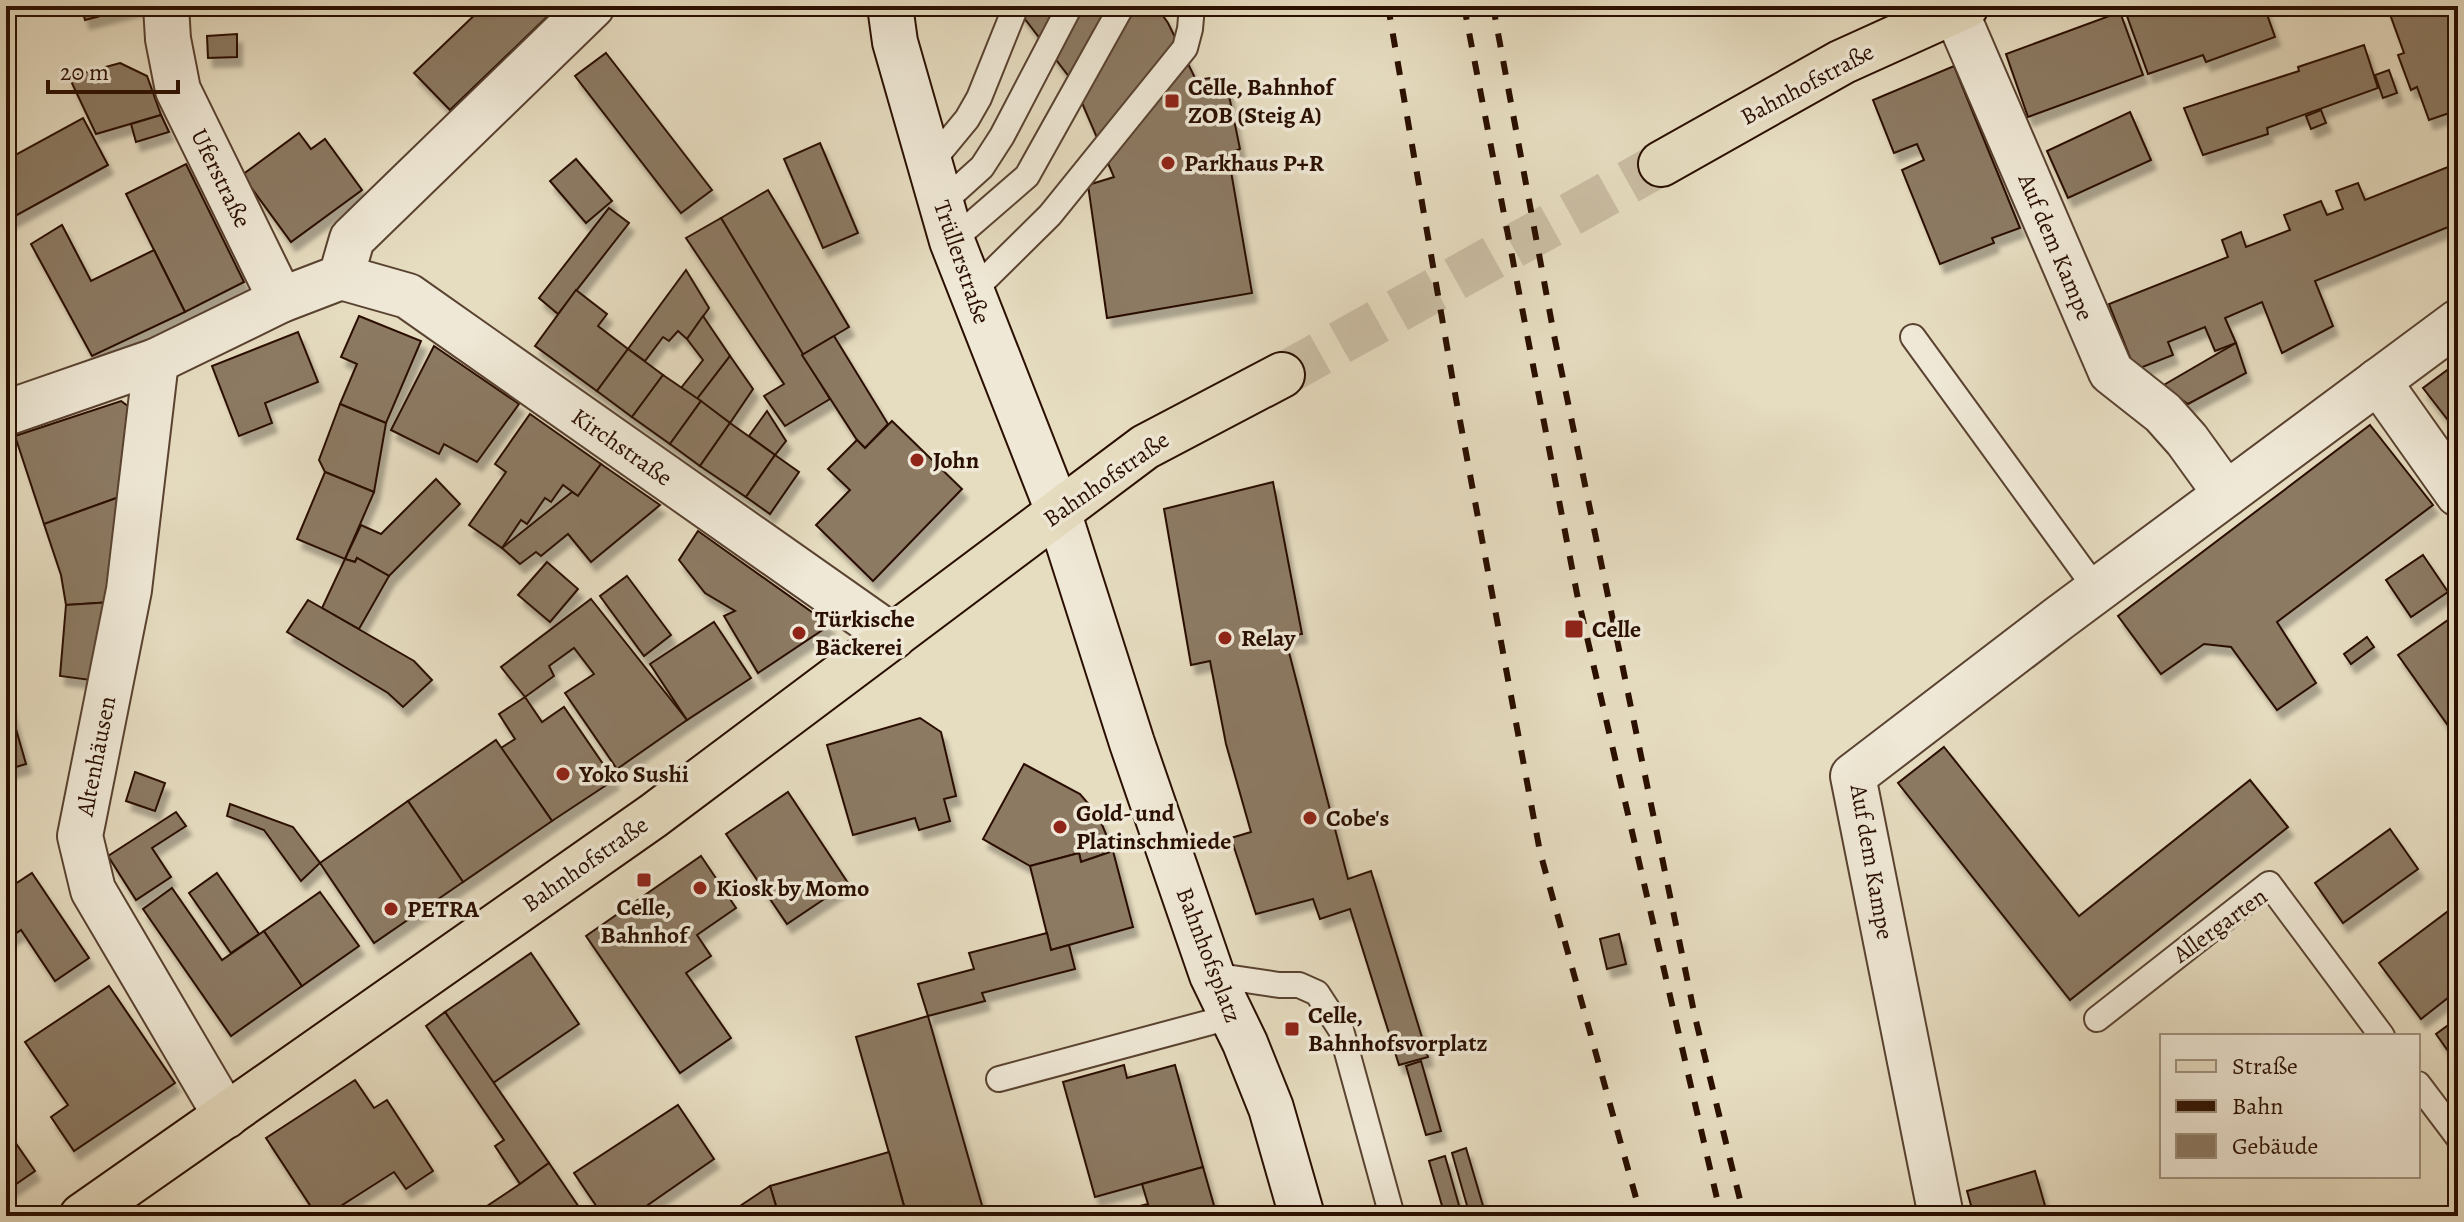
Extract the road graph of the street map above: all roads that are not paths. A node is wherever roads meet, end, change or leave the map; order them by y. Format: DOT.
graph roads {
  1 [pos="166,6"];
  2 [pos="592,6"];
  3 [pos="890,6"];
  4 [pos="1016,6"];
  5 [pos="1070,6"];
  6 [pos="1122,6"];
  7 [pos="1192,6"];
  8 [pos="1961,8"];
  9 [pos="1661,164"];
  10 [pos="941,203"];
  11 [pos="341,277"];
  12 [pos="971,293"];
  13 [pos="281,300"];
  14 [pos="2458,322"];
  15 [pos="1913,337"];
  16 [pos="156,361"];
  17 [pos="1282,375"];
  18 [pos="2378,381"];
  19 [pos="6,413"];
  20 [pos="2226,494"];
  21 [pos="2458,494"];
  22 [pos="1058,511"];
  23 [pos="2097,590"];
  24 [pos="893,637"];
  25 [pos="1212,975"];
  26 [pos="1230,1017"];
  27 [pos="2097,1019"];
  28 [pos="2381,1034"];
  29 [pos="999,1079"];
  30 [pos="2420,1087"];
  31 [pos="226,1116"];
  32 [pos="2458,1137"];
  33 [pos="82,1216"];
  34 [pos="1302,1216"];
  35 [pos="1392,1216"];
  36 [pos="1941,1216"];
  1 -- 13 [label="street, Uferstraße"];
  2 -- 11 [label="street"];
  3 -- 10 [label="street, Trüllerstraße"];
  4 -- 10 [label="lane"];
  5 -- 10 [label="lane"];
  6 -- 10 [label="lane"];
  7 -- 12 [label="lane"];
  8 -- 9 [label="main road, Bahnhofstraße"];
  8 -- 20 [label="street, Auf dem Kampe"];
  10 -- 12 [label="street, Trüllerstraße"];
  11 -- 13 [label="street"];
  11 -- 24 [label="street, Kirchstraße"];
  12 -- 22 [label="street, Trüllerstraße"];
  13 -- 16 [label="street"];
  14 -- 18 [label="street, Auf dem Kampe"];
  15 -- 23 [label="lane"];
  16 -- 19 [label="street"];
  16 -- 31 [label="street, Altenhäusen"];
  17 -- 22 [label="main road, Bahnhofstraße"];
  18 -- 20 [label="street, Auf dem Kampe"];
  18 -- 21 [label="street"];
  20 -- 23 [label="street, Auf dem Kampe"];
  22 -- 24 [label="main road, Bahnhofstraße"];
  22 -- 25 [label="street, Bahnhofsplatz"];
  23 -- 36 [label="street, Auf dem Kampe"];
  24 -- 31 [label="main road, Bahnhofstraße"];
  25 -- 26 [label="street, Bahnhofsplatz"];
  25 -- 35 [label="lane"];
  26 -- 29 [label="lane"];
  26 -- 34 [label="street, Bahnhofsplatz"];
  27 -- 28 [label="lane, Allergarten"];
  30 -- 32 [label="lane"];
  31 -- 33 [label="main road, Bahnhofstraße"];
}
